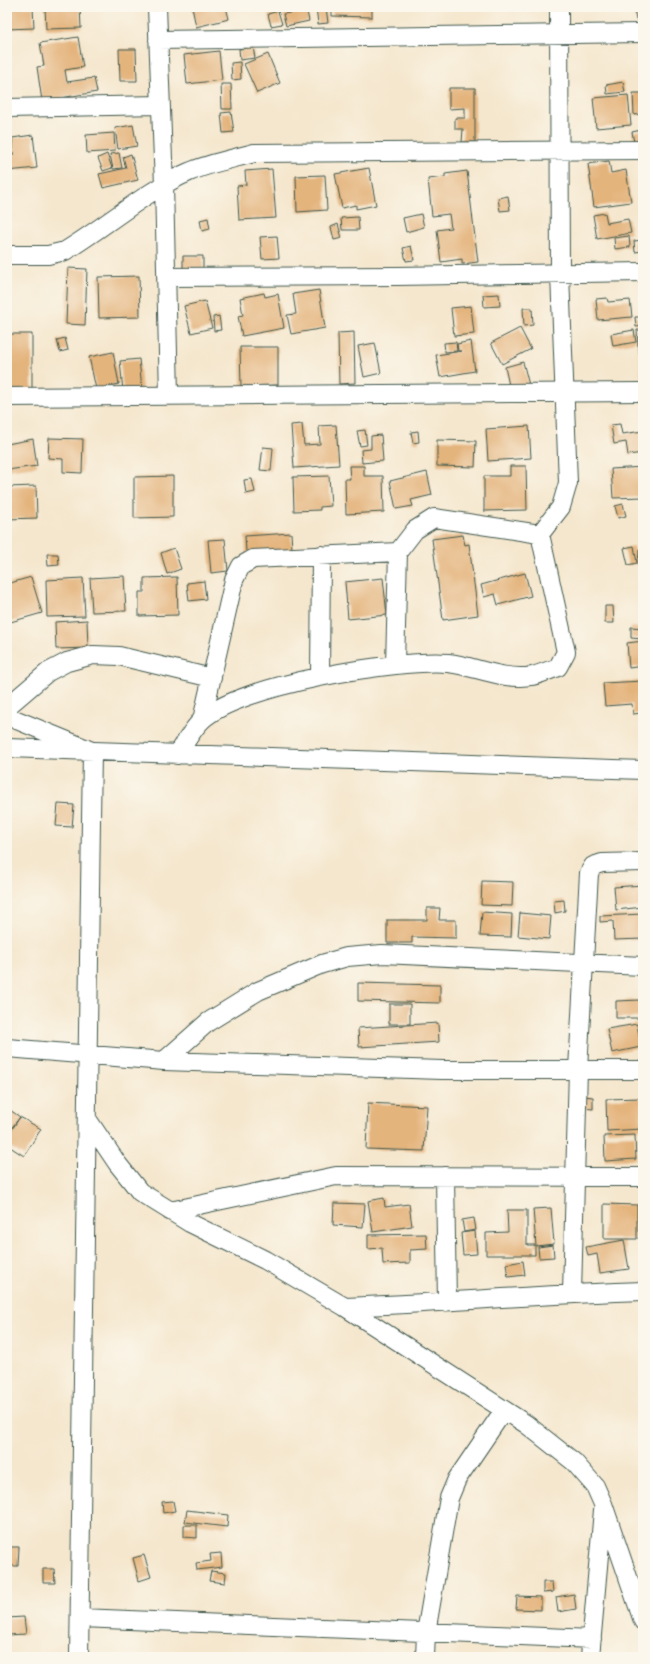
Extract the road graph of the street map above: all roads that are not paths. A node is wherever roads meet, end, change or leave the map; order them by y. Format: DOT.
graph roads {
  1 [pos="157,7"];
  2 [pos="559,7"];
  3 [pos="643,33"];
  4 [pos="559,35"];
  5 [pos="158,40"];
  6 [pos="160,105"];
  7 [pos="7,108"];
  8 [pos="643,150"];
  9 [pos="560,151"];
  10 [pos="164,185"];
  11 [pos="7,255"];
  12 [pos="643,272"];
  13 [pos="560,274"];
  14 [pos="166,277"];
  15 [pos="643,392"];
  16 [pos="563,393"];
  17 [pos="169,395"];
  18 [pos="7,397"];
  19 [pos="540,534"];
  20 [pos="398,552"];
  21 [pos="321,556"];
  22 [pos="395,664"];
  23 [pos="320,677"];
  24 [pos="212,678"];
  25 [pos="7,706"];
  26 [pos="7,716"];
  27 [pos="202,720"];
  28 [pos="7,748"];
  29 [pos="92,751"];
  30 [pos="177,755"];
  31 [pos="643,770"];
  32 [pos="643,862"];
  33 [pos="585,964"];
  34 [pos="643,966"];
  35 [pos="7,1048"];
  36 [pos="87,1054"];
  37 [pos="164,1061"];
  38 [pos="578,1069"];
  39 [pos="643,1070"];
  40 [pos="88,1120"];
  41 [pos="445,1176"];
  42 [pos="576,1177"];
  43 [pos="643,1177"];
  44 [pos="170,1211"];
  45 [pos="643,1291"];
  46 [pos="572,1293"];
  47 [pos="446,1302"];
  48 [pos="345,1307"];
  49 [pos="504,1410"];
  50 [pos="603,1504"];
  51 [pos="81,1618"];
  52 [pos="643,1621"];
  53 [pos="426,1632"];
  54 [pos="591,1648"];
  55 [pos="79,1657"];
  56 [pos="425,1657"];
  1 -- 5 [label="street"];
  2 -- 4 [label="street"];
  3 -- 4 [label="street"];
  4 -- 5 [label="street"];
  4 -- 9 [label="street"];
  5 -- 6 [label="street"];
  6 -- 7 [label="street"];
  6 -- 10 [label="street"];
  8 -- 9 [label="street"];
  9 -- 10 [label="street"];
  9 -- 13 [label="street"];
  10 -- 11 [label="street"];
  10 -- 14 [label="street"];
  12 -- 13 [label="street"];
  13 -- 14 [label="street"];
  13 -- 16 [label="street"];
  14 -- 17 [label="street"];
  15 -- 16 [label="street"];
  16 -- 17 [label="street"];
  16 -- 19 [label="street"];
  17 -- 18 [label="street"];
  19 -- 20 [label="street"];
  19 -- 22 [label="street"];
  20 -- 21 [label="street"];
  20 -- 22 [label="street"];
  21 -- 23 [label="street"];
  21 -- 24 [label="street"];
  22 -- 23 [label="street"];
  23 -- 27 [label="street"];
  24 -- 25 [label="street"];
  24 -- 27 [label="street"];
  26 -- 29 [label="street"];
  27 -- 30 [label="street"];
  28 -- 29 [label="street"];
  29 -- 30 [label="street"];
  29 -- 36 [label="street"];
  30 -- 31 [label="street"];
  32 -- 33 [label="street"];
  33 -- 34 [label="street"];
  33 -- 37 [label="street"];
  33 -- 38 [label="street"];
  35 -- 36 [label="street"];
  36 -- 37 [label="street"];
  36 -- 40 [label="street"];
  37 -- 38 [label="street"];
  38 -- 39 [label="street"];
  38 -- 42 [label="street"];
  40 -- 44 [label="street"];
  40 -- 51 [label="street"];
  41 -- 42 [label="street"];
  41 -- 44 [label="street"];
  41 -- 47 [label="street"];
  42 -- 43 [label="street"];
  42 -- 46 [label="street"];
  44 -- 48 [label="street"];
  45 -- 46 [label="street"];
  46 -- 47 [label="street"];
  47 -- 48 [label="street"];
  48 -- 49 [label="street"];
  49 -- 50 [label="street"];
  49 -- 53 [label="street"];
  50 -- 52 [label="street"];
  50 -- 54 [label="street"];
  51 -- 53 [label="street"];
  51 -- 55 [label="street"];
  53 -- 54 [label="street"];
  53 -- 56 [label="street"];
}
